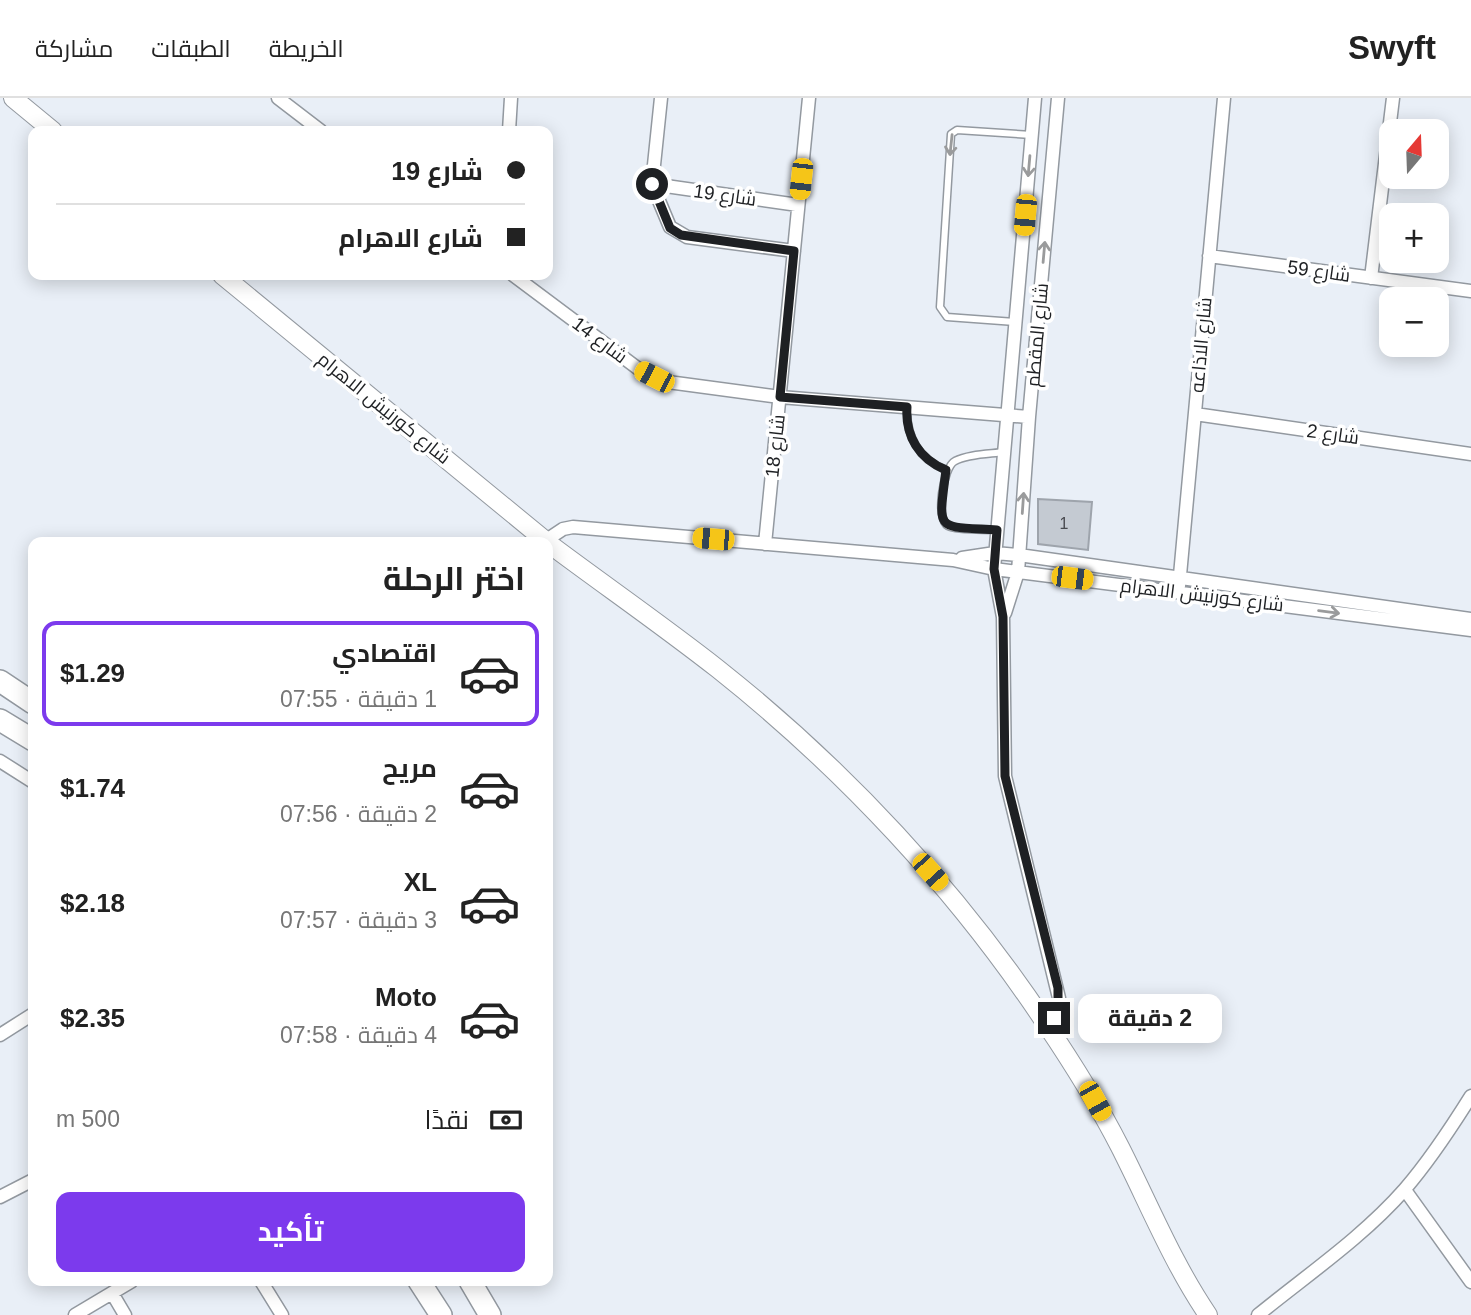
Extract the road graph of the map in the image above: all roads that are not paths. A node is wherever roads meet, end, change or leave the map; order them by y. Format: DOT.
graph roads {
  1 [pos="13,98"];
  2 [pos="278,98"];
  3 [pos="511,98"];
  4 [pos="661,98"];
  5 [pos="809,98"];
  6 [pos="1035,98"];
  7 [pos="1058,98"];
  8 [pos="1224,98"];
  9 [pos="1393,98"];
  10 [pos="47,126"];
  11 [pos="313,126"];
  12 [pos="509,126"];
  13 [pos="1032,135"];
  14 [pos="652,184"];
  15 [pos="798,205"];
  16 [pos="794,251"];
  17 [pos="1209,256"];
  18 [pos="1371,278"];
  19 [pos="228,280"];
  20 [pos="520,280"];
  21 [pos="1471,292"];
  22 [pos="1015,322"];
  23 [pos="780,397"];
  24 [pos="907,407"];
  25 [pos="1195,414"];
  26 [pos="1007,416"];
  27 [pos="1029,417"];
  28 [pos="1004,452"];
  29 [pos="1471,454"];
  30 [pos="946,470"];
  31 [pos="997,530"];
  32 [pos="541,537"];
  33 [pos="553,537"];
  34 [pos="765,544"];
  35 [pos="553,546"];
  36 [pos="995,553"];
  37 [pos="1019,555"];
  38 [pos="953,560"];
  39 [pos="994,569"];
  40 [pos="1018,572"];
  41 [pos="1179,578"];
  42 [pos="1178,592"];
  43 [pos="1003,617"];
  44 [pos="1471,619"];
  45 [pos="1471,630"];
  46 [pos="0,681"];
  47 [pos="28,700"];
  48 [pos="0,720"];
  49 [pos="28,737"];
  50 [pos="0,761"];
  51 [pos="28,779"];
  52 [pos="28,1017"];
  53 [pos="1048,1026"];
  54 [pos="0,1034"];
  55 [pos="1471,1096"];
  56 [pos="28,1183"];
  57 [pos="1405,1190"];
  58 [pos="0,1197"];
  59 [pos="1471,1282"];
  60 [pos="124,1286"];
  61 [pos="264,1286"];
  62 [pos="422,1286"];
  63 [pos="473,1286"];
  64 [pos="112,1293"];
  65 [pos="75,1315"];
  66 [pos="125,1315"];
  67 [pos="282,1315"];
  68 [pos="441,1315"];
  69 [pos="490,1315"];
  70 [pos="1208,1315"];
  71 [pos="1258,1315"];
  1 -- 10 [label="street"];
  2 -- 11 [label="street"];
  3 -- 12 [label="street"];
  4 -- 14 [label="street"];
  5 -- 15 [label="street, شارع 18"];
  6 -- 13 [label="street, شارع المقطم"];
  27 -- 7 [label="street, شارع المقطم, one-way"];
  8 -- 17 [label="street, شارع الاذاعه"];
  9 -- 18 [label="street"];
  13 -- 22 [label="street, شارع المقطم, one-way"];
  13 -- 22 [label="lane, one-way"];
  14 -- 15 [label="street, شارع 19"];
  14 -- 16 [label="street"];
  15 -- 16 [label="street, شارع 18"];
  16 -- 23 [label="street, شارع 18"];
  17 -- 18 [label="street, شارع 59"];
  17 -- 25 [label="street, شارع الاذاعه"];
  18 -- 21 [label="street, شارع 59"];
  19 -- 32 [label="street, شارع كورنيش الاهرام"];
  20 -- 23 [label="street, شارع 14"];
  22 -- 26 [label="street, شارع المقطم"];
  23 -- 24 [label="street, شارع 14"];
  23 -- 34 [label="street, شارع 18"];
  24 -- 26 [label="street, شارع 14"];
  24 -- 30 [label="lane"];
  25 -- 29 [label="street, شارع 2"];
  25 -- 41 [label="street, شارع الاذاعه"];
  26 -- 27 [label="street, شارع 14"];
  26 -- 28 [label="street, شارع المقطم"];
  37 -- 27 [label="street, شارع المقطم, one-way"];
  28 -- 30 [label="lane"];
  28 -- 31 [label="street, شارع المقطم"];
  30 -- 31 [label="lane"];
  31 -- 36 [label="street, شارع المقطم"];
  33 -- 34 [label="street"];
  34 -- 38 [label="street"];
  35 -- 53 [label="street, شارع كورنيش الاهرام"];
  36 -- 37 [label="street, شارع كورنيش الاهرام"];
  36 -- 38 [label="street, شارع كورنيش الاهرام"];
  36 -- 39 [label="street, شارع المقطم"];
  37 -- 40 [label="street, شارع المقطم"];
  37 -- 41 [label="street, شارع كورنيش الاهرام"];
  38 -- 39 [label="street, شارع كورنيش الاهرام"];
  39 -- 40 [label="street, شارع كورنيش الاهرام"];
  39 -- 43 [label="street, شارع المقطم"];
  40 -- 42 [label="street, شارع كورنيش الاهرام"];
  40 -- 43 [label="street, شارع المقطم"];
  41 -- 42 [label="street, شارع الاذاعه"];
  41 -- 44 [label="street, شارع كورنيش الاهرام"];
  42 -- 45 [label="street, شارع كورنيش الاهرام, one-way"];
  43 -- 53 [label="street"];
  46 -- 47 [label="main road"];
  48 -- 49 [label="main road"];
  50 -- 51 [label="street"];
  52 -- 54 [label="street"];
  53 -- 70 [label="street, شارع كورنيش الاهرام"];
  55 -- 57 [label="street"];
  56 -- 58 [label="street"];
  57 -- 59 [label="street"];
  57 -- 71 [label="street"];
  60 -- 64 [label="street"];
  61 -- 67 [label="street"];
  62 -- 68 [label="main road"];
  63 -- 69 [label="main road"];
  64 -- 65 [label="street"];
  64 -- 66 [label="street"];
}
